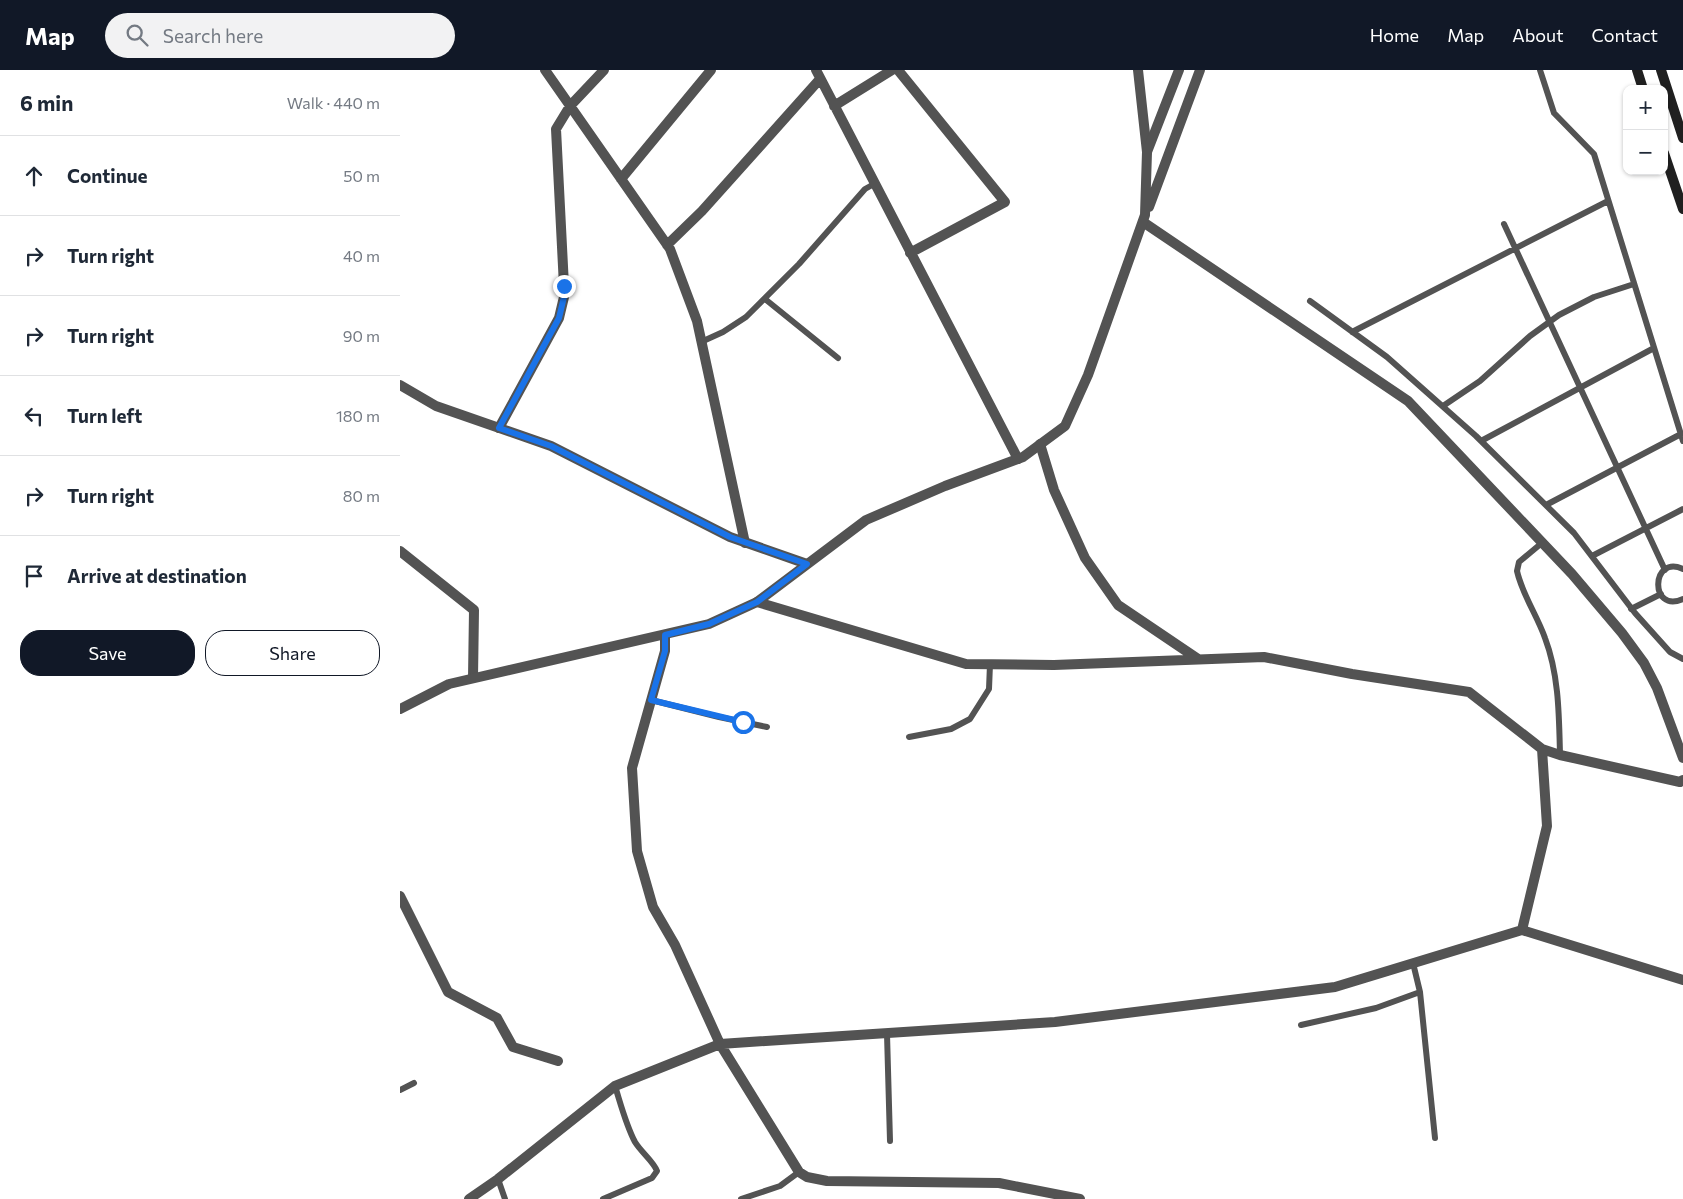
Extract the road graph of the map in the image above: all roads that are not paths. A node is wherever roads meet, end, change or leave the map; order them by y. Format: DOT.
graph roads {
  1 [pos="544,70"];
  2 [pos="604,70"];
  3 [pos="711,70"];
  4 [pos="892,70"];
  5 [pos="898,70"];
  6 [pos="1138,70"];
  7 [pos="1178,70"];
  8 [pos="1200,70"];
  9 [pos="1540,70"];
  10 [pos="1637,70"];
  11 [pos="1661,70"];
  12 [pos="818,74"];
  13 [pos="1642,85"];
  14 [pos="570,106"];
  15 [pos="834,106"];
  16 [pos="1683,138"];
  17 [pos="1147,152"];
  18 [pos="1668,164"];
  19 [pos="621,179"];
  20 [pos="874,184"];
  21 [pos="1608,201"];
  22 [pos="1683,209"];
  23 [pos="1144,218"];
  24 [pos="1504,224"];
  25 [pos="667,245"];
  26 [pos="1515,248"];
  27 [pos="910,253"];
  28 [pos="1634,284"];
  29 [pos="765,298"];
  30 [pos="1310,301"];
  31 [pos="1549,322"];
  32 [pos="1352,332"];
  33 [pos="701,342"];
  34 [pos="1654,348"];
  35 [pos="838,358"];
  36 [pos="400,385"];
  37 [pos="1580,388"];
  38 [pos="1443,406"];
  39 [pos="499,428"];
  40 [pos="1681,434"];
  41 [pos="1481,441"];
  42 [pos="1683,441"];
  43 [pos="1040,444"];
  44 [pos="1018,459"];
  45 [pos="1617,468"];
  46 [pos="1546,505"];
  47 [pos="1683,509"];
  48 [pos="1645,528"];
  49 [pos="1542,542"];
  50 [pos="745,543"];
  51 [pos="400,551"];
  52 [pos="1592,556"];
  53 [pos="807,564"];
  54 [pos="1683,568"];
  55 [pos="1665,570"];
  56 [pos="1660,594"];
  57 [pos="1683,599"];
  58 [pos="757,602"];
  59 [pos="1631,609"];
  60 [pos="665,635"];
  61 [pos="1198,659"];
  62 [pos="1683,659"];
  63 [pos="990,664"];
  64 [pos="473,678"];
  65 [pos="651,700"];
  66 [pos="400,709"];
  67 [pos="767,727"];
  68 [pos="909,737"];
  69 [pos="1542,749"];
  70 [pos="1560,755"];
  71 [pos="1683,758"];
  72 [pos="1683,780"];
  73 [pos="400,896"];
  74 [pos="1522,930"];
  75 [pos="1413,964"];
  76 [pos="1683,980"];
  77 [pos="1420,992"];
  78 [pos="1301,1025"];
  79 [pos="887,1034"];
  80 [pos="720,1044"];
  81 [pos="558,1061"];
  82 [pos="414,1082"];
  83 [pos="615,1086"];
  84 [pos="400,1090"];
  85 [pos="1435,1138"];
  86 [pos="890,1141"];
  87 [pos="799,1172"];
  88 [pos="498,1179"];
  89 [pos="469,1199"];
  90 [pos="505,1199"];
  91 [pos="603,1199"];
  92 [pos="741,1199"];
  93 [pos="1080,1199"];
  1 -- 14 [label="street"];
  2 -- 14 [label="street"];
  3 -- 19 [label="street"];
  4 -- 15 [label="street"];
  5 -- 27 [label="street"];
  6 -- 17 [label="street"];
  7 -- 17 [label="street"];
  8 -- 23 [label="street"];
  9 -- 21 [label="lane"];
  10 -- 13 [label="main road"];
  11 -- 16 [label="main road"];
  12 -- 15 [label="street"];
  12 -- 25 [label="street"];
  14 -- 19 [label="street"];
  14 -- 39 [label="street"];
  15 -- 20 [label="street"];
  17 -- 23 [label="street"];
  18 -- 22 [label="main road"];
  19 -- 25 [label="street"];
  20 -- 27 [label="street"];
  20 -- 29 [label="lane"];
  21 -- 26 [label="lane"];
  21 -- 28 [label="lane"];
  23 -- 43 [label="street"];
  23 -- 49 [label="street"];
  24 -- 26 [label="lane"];
  25 -- 33 [label="street"];
  26 -- 31 [label="lane"];
  26 -- 32 [label="lane"];
  27 -- 44 [label="street"];
  28 -- 31 [label="lane"];
  28 -- 34 [label="lane"];
  29 -- 33 [label="lane"];
  29 -- 35 [label="lane"];
  30 -- 32 [label="lane"];
  31 -- 37 [label="lane"];
  31 -- 38 [label="lane"];
  32 -- 38 [label="lane"];
  33 -- 50 [label="street"];
  34 -- 37 [label="lane"];
  34 -- 40 [label="lane"];
  36 -- 39 [label="street"];
  37 -- 41 [label="lane"];
  37 -- 45 [label="lane"];
  38 -- 41 [label="lane"];
  39 -- 50 [label="street"];
  40 -- 42 [label="lane"];
  40 -- 45 [label="lane"];
  41 -- 46 [label="lane"];
  43 -- 44 [label="street"];
  43 -- 61 [label="street"];
  44 -- 53 [label="street"];
  45 -- 46 [label="lane"];
  45 -- 48 [label="lane"];
  46 -- 52 [label="lane"];
  47 -- 48 [label="lane"];
  48 -- 52 [label="lane"];
  48 -- 55 [label="lane"];
  49 -- 70 [label="lane"];
  49 -- 71 [label="street"];
  50 -- 53 [label="street"];
  51 -- 64 [label="street"];
  52 -- 59 [label="lane"];
  53 -- 58 [label="street"];
  54 -- 55 [label="lane"];
  55 -- 56 [label="lane"];
  56 -- 57 [label="lane"];
  56 -- 59 [label="lane"];
  58 -- 60 [label="street"];
  58 -- 63 [label="street"];
  59 -- 62 [label="lane"];
  60 -- 64 [label="street"];
  60 -- 65 [label="street"];
  61 -- 63 [label="street"];
  61 -- 69 [label="street"];
  63 -- 68 [label="lane"];
  64 -- 66 [label="street"];
  65 -- 67 [label="lane"];
  65 -- 80 [label="street"];
  69 -- 70 [label="street"];
  69 -- 74 [label="street"];
  70 -- 72 [label="street"];
  73 -- 81 [label="street"];
  74 -- 75 [label="street"];
  74 -- 76 [label="street"];
  75 -- 77 [label="lane"];
  75 -- 79 [label="street"];
  77 -- 78 [label="lane"];
  77 -- 85 [label="lane"];
  79 -- 80 [label="street"];
  79 -- 86 [label="lane"];
  80 -- 83 [label="street"];
  80 -- 87 [label="street"];
  82 -- 84 [label="lane"];
  83 -- 88 [label="street"];
  83 -- 91 [label="lane"];
  87 -- 92 [label="lane"];
  87 -- 93 [label="street"];
  88 -- 89 [label="street"];
  88 -- 90 [label="lane"];
}
